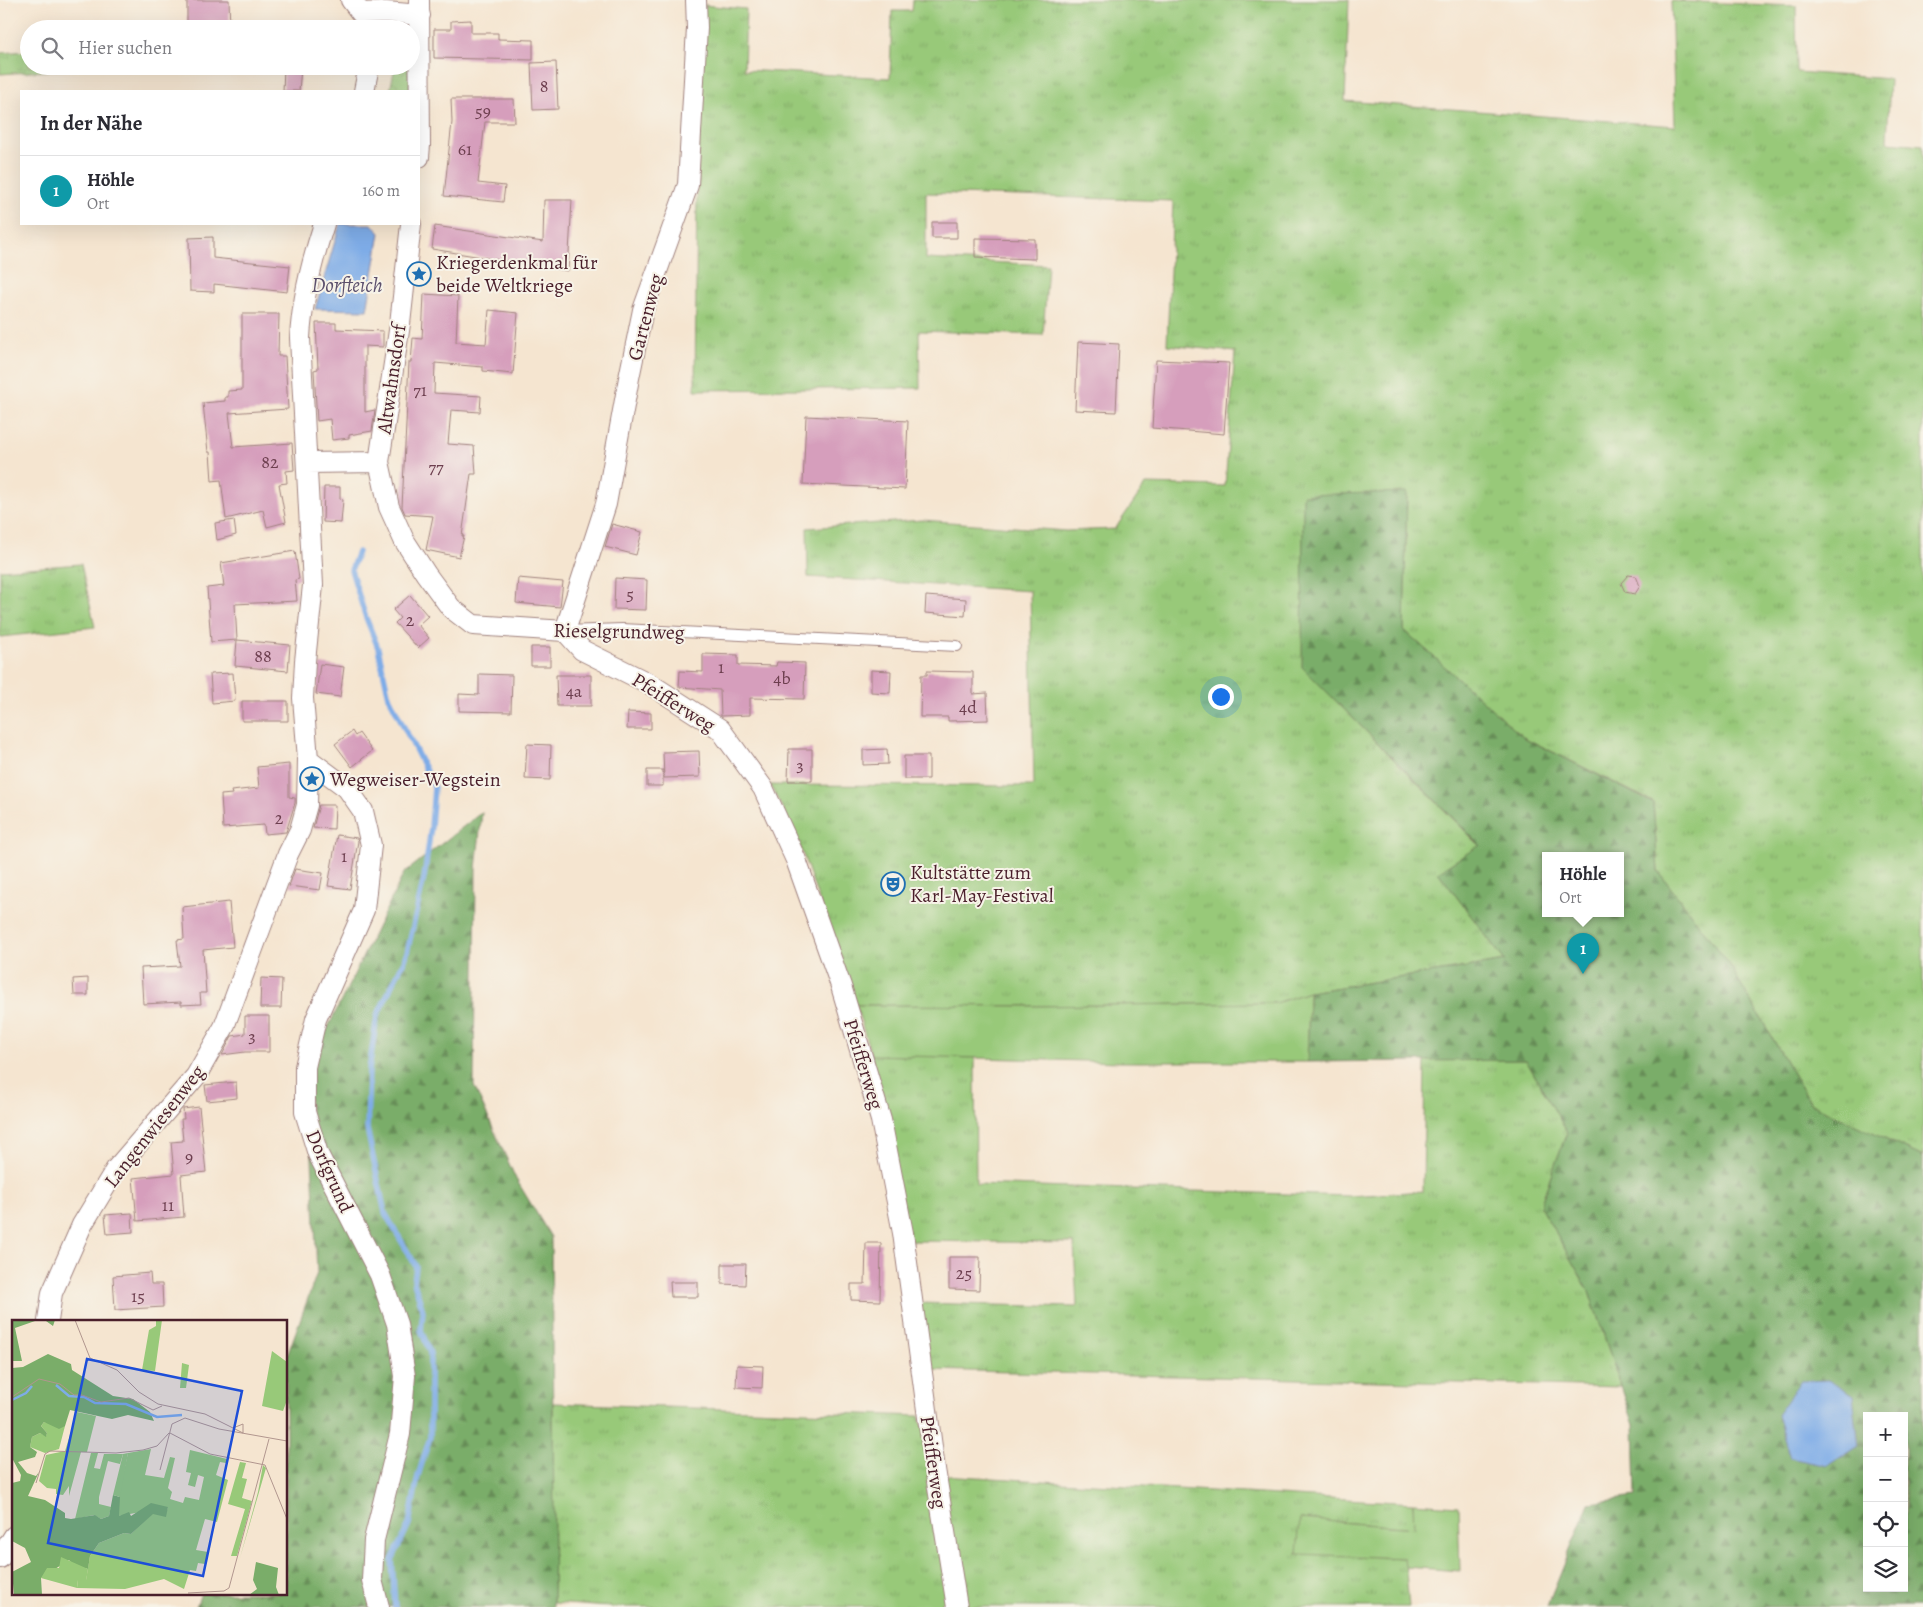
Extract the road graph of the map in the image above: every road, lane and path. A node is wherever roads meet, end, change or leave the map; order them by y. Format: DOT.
graph roads {
  1 [pos="351,0"];
  2 [pos="696,0"];
  3 [pos="420,7"];
  4 [pos="385,14"];
  5 [pos="420,20"];
  6 [pos="368,75"];
  7 [pos="420,75"];
  8 [pos="364,90"];
  9 [pos="419,90"];
  10 [pos="324,225"];
  11 [pos="411,225"];
  12 [pos="379,462"];
  13 [pos="307,463"];
  14 [pos="565,631"];
  15 [pos="957,646"];
  16 [pos="308,759"];
  17 [pos="48,1320"];
  18 [pos="12,1539"];
  19 [pos="0,1558"];
  20 [pos="379,1607"];
  21 [pos="957,1607"];
  1 -- 4 [label="street"];
  2 -- 14 [label="street, Gartenweg"];
  3 -- 4 [label="street"];
  3 -- 5 [label="street"];
  6 -- 8 [label="street"];
  7 -- 9 [label="street"];
  10 -- 13 [label="street"];
  11 -- 12 [label="street, Altwahnsdorf"];
  12 -- 13 [label="street, Altwahnsdorf"];
  12 -- 14 [label="street, Rieselgrundweg"];
  13 -- 16 [label="street"];
  14 -- 15 [label="lane, Rieselgrundweg"];
  14 -- 21 [label="street, Pfeifferweg"];
  16 -- 17 [label="street, Langenwiesenweg"];
  16 -- 20 [label="street, Dorfgrund"];
  18 -- 19 [label="street"];
}
